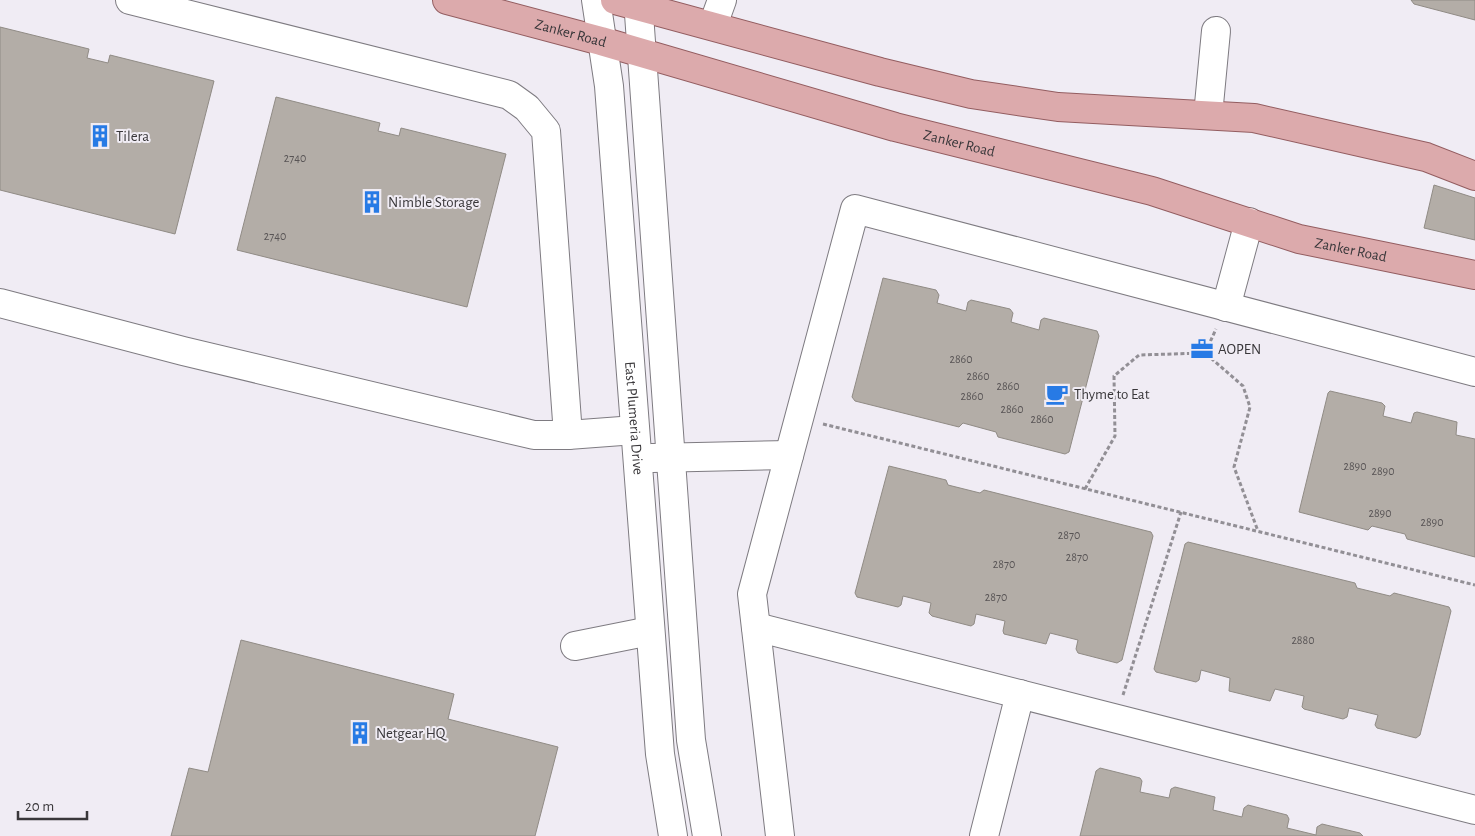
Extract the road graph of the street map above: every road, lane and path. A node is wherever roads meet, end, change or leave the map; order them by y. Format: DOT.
graph roads {
  1 [pos="130,0"];
  2 [pos="447,0"];
  3 [pos="596,0"];
  4 [pos="722,0"];
  5 [pos="630,2"];
  6 [pos="713,25"];
  7 [pos="1216,31"];
  8 [pos="601,41"];
  9 [pos="643,54"];
  10 [pos="1208,115"];
  11 [pos="1475,176"];
  12 [pos="1249,222"];
  13 [pos="1475,275"];
  14 [pos="0,303"];
  15 [pos="1226,307"];
  16 [pos="1475,372"];
  17 [pos="798,418"];
  18 [pos="635,430"];
  19 [pos="568,435"];
  20 [pos="789,454"];
  21 [pos="670,456"];
  22 [pos="638,459"];
  23 [pos="1085,489"];
  24 [pos="1181,512"];
  25 [pos="1258,531"];
  26 [pos="1475,585"];
  27 [pos="756,627"];
  28 [pos="650,631"];
  29 [pos="575,646"];
  30 [pos="1020,694"];
  31 [pos="1115,718"];
  32 [pos="1475,810"];
  33 [pos="673,836"];
  34 [pos="707,836"];
  35 [pos="780,836"];
  36 [pos="984,836"];
  1 -- 19 [label="street"];
  2 -- 8 [label="main road, Zanker Road"];
  3 -- 8 [label="street, East Plumeria Drive"];
  4 -- 6 [label="street"];
  5 -- 6 [label="main road"];
  5 -- 9 [label="street"];
  6 -- 10 [label="main road"];
  7 -- 10 [label="street"];
  8 -- 9 [label="main road, Zanker Road"];
  8 -- 18 [label="street, East Plumeria Drive"];
  9 -- 12 [label="main road, Zanker Road"];
  9 -- 21 [label="street"];
  10 -- 11 [label="main road"];
  12 -- 13 [label="main road, Zanker Road"];
  12 -- 15 [label="street"];
  14 -- 19 [label="street"];
  15 -- 16 [label="street"];
  15 -- 17 [label="street"];
  17 -- 20 [label="street"];
  17 -- 23 [label="path"];
  18 -- 19 [label="street"];
  18 -- 22 [label="street, East Plumeria Drive"];
  20 -- 21 [label="street"];
  20 -- 27 [label="street"];
  21 -- 22 [label="street"];
  21 -- 34 [label="street"];
  22 -- 28 [label="street, East Plumeria Drive"];
  23 -- 24 [label="path"];
  23 -- 25 [label="path"];
  24 -- 25 [label="path"];
  24 -- 31 [label="path"];
  25 -- 26 [label="path"];
  27 -- 30 [label="street"];
  27 -- 35 [label="street"];
  28 -- 29 [label="street"];
  28 -- 33 [label="street, East Plumeria Drive"];
  30 -- 31 [label="street"];
  30 -- 36 [label="street"];
  31 -- 32 [label="street"];
}
